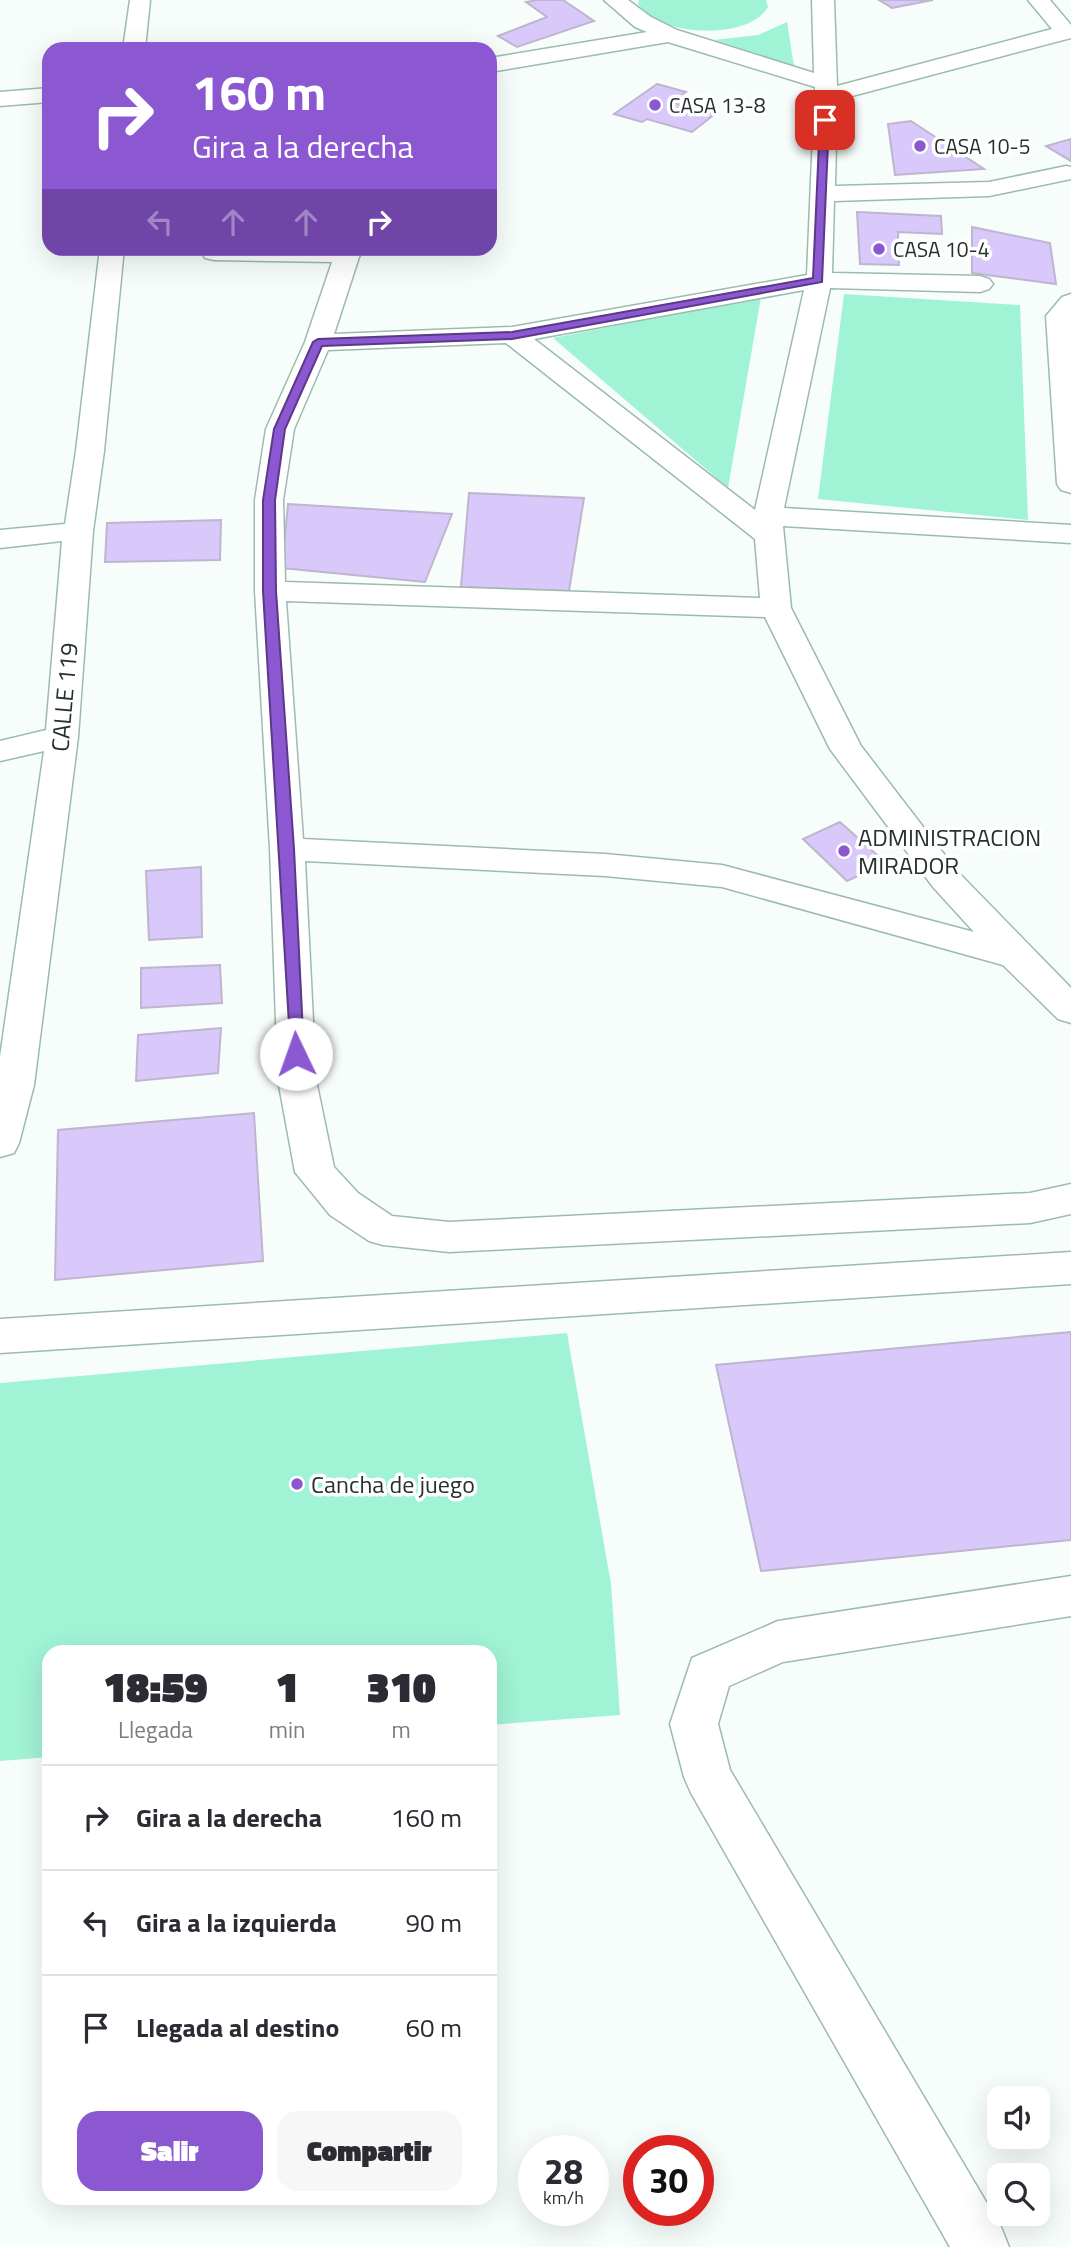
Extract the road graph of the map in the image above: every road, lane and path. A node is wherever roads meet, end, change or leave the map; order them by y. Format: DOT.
graph roads {
  1 [pos="140,0"];
  2 [pos="615,0"];
  3 [pos="822,0"];
  4 [pos="1039,0"];
  5 [pos="1069,32"];
  6 [pos="669,35"];
  7 [pos="135,42"];
  8 [pos="497,64"];
  9 [pos="826,89"];
  10 [pos="42,96"];
  11 [pos="0,99"];
  12 [pos="1066,173"];
  13 [pos="821,194"];
  14 [pos="110,256"];
  15 [pos="349,256"];
  16 [pos="819,280"];
  17 [pos="980,284"];
  18 [pos="1071,302"];
  19 [pos="512,335"];
  20 [pos="318,342"];
  21 [pos="1071,484"];
  22 [pos="768,525"];
  23 [pos="78,531"];
  24 [pos="1071,534"];
  25 [pos="0,539"];
  26 [pos="270,591"];
  27 [pos="776,608"];
  28 [pos="62,737"];
  29 [pos="0,751"];
  30 [pos="287,849"];
  31 [pos="1016,956"];
  32 [pos="1071,1010"];
  33 [pos="0,1143"];
  34 [pos="1071,1199"];
  35 [pos="1071,1268"];
  36 [pos="0,1336"];
  37 [pos="1071,1597"];
  38 [pos="981,2247"];
  1 -- 7 [label="street"];
  2 -- 6 [label="street"];
  3 -- 9 [label="street"];
  4 -- 5 [label="street"];
  5 -- 9 [label="street"];
  6 -- 8 [label="street"];
  6 -- 9 [label="street"];
  9 -- 13 [label="street"];
  10 -- 11 [label="street"];
  12 -- 13 [label="street"];
  13 -- 16 [label="street"];
  14 -- 23 [label="street, CALLE 119"];
  15 -- 20 [label="street"];
  16 -- 17 [label="street"];
  16 -- 19 [label="street"];
  16 -- 22 [label="street"];
  18 -- 21 [label="street"];
  19 -- 20 [label="street"];
  19 -- 22 [label="street"];
  20 -- 26 [label="street"];
  22 -- 24 [label="street"];
  22 -- 27 [label="street"];
  23 -- 25 [label="street"];
  23 -- 28 [label="street, CALLE 119"];
  26 -- 27 [label="street"];
  26 -- 30 [label="street"];
  27 -- 31 [label="street"];
  28 -- 29 [label="street"];
  28 -- 33 [label="street, CALLE 119"];
  30 -- 31 [label="street"];
  30 -- 34 [label="street"];
  31 -- 32 [label="street"];
  35 -- 36 [label="street"];
  37 -- 38 [label="street"];
}
